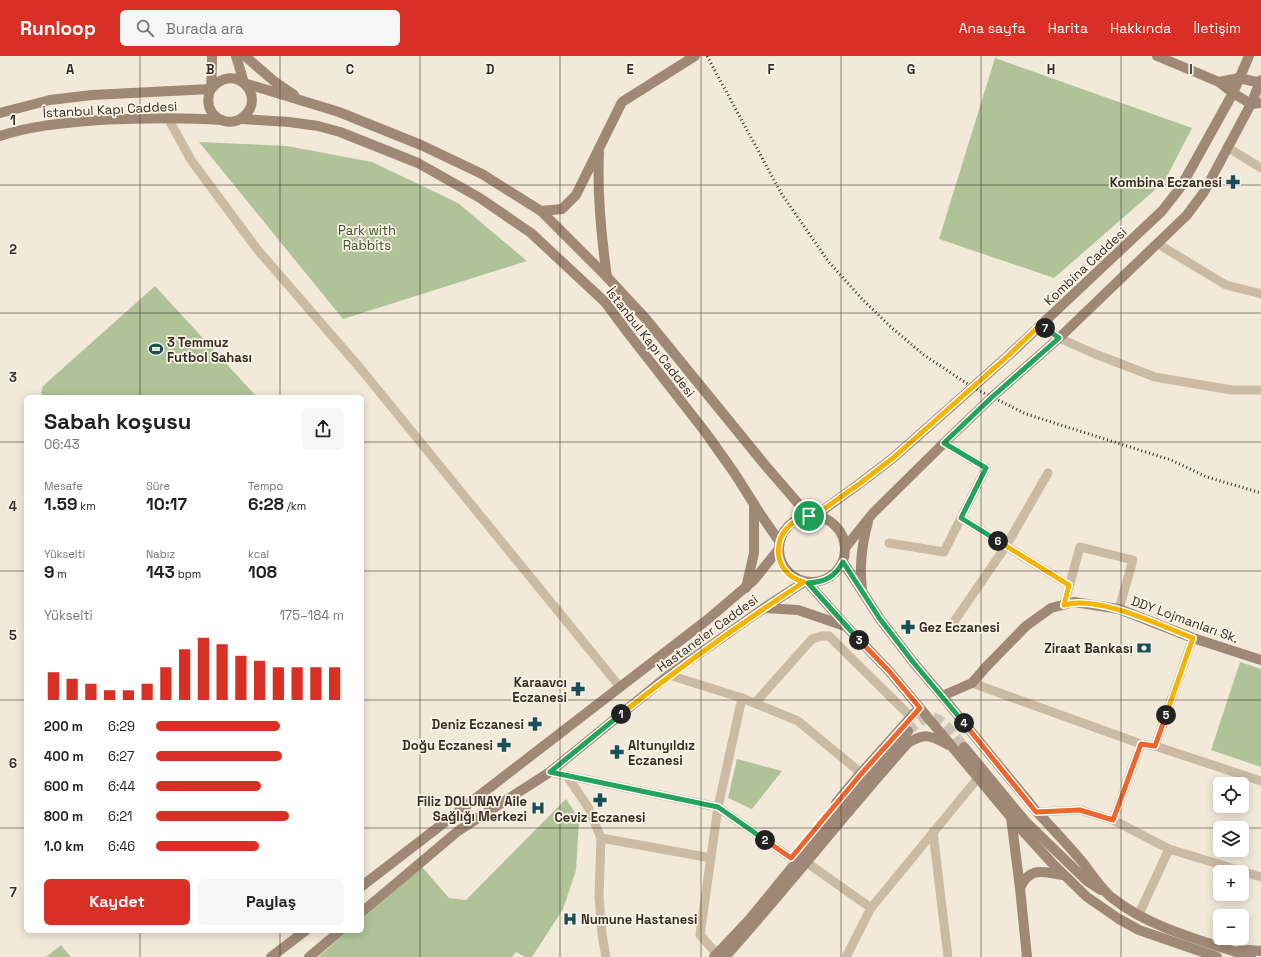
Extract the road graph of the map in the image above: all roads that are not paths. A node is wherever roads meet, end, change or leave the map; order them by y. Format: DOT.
graph roads {
  1 [pos="212,56"];
  2 [pos="236,56"];
  3 [pos="245,56"];
  4 [pos="695,56"];
  5 [pos="1156,56"];
  6 [pos="1249,56"];
  7 [pos="1239,78"];
  8 [pos="1219,82"];
  9 [pos="1260,82"];
  10 [pos="244,83"];
  11 [pos="211,89"];
  12 [pos="1233,93"];
  13 [pos="303,101"];
  14 [pos="1256,103"];
  15 [pos="0,113"];
  16 [pos="168,118"];
  17 [pos="242,119"];
  18 [pos="222,120"];
  19 [pos="0,136"];
  20 [pos="599,147"];
  21 [pos="1227,147"];
  22 [pos="1261,168"];
  23 [pos="541,211"];
  24 [pos="1158,244"];
  25 [pos="607,276"];
  26 [pos="1261,294"];
  27 [pos="1040,325"];
  28 [pos="1059,338"];
  29 [pos="1261,390"];
  30 [pos="944,443"];
  31 [pos="1048,473"];
  32 [pos="754,504"];
  33 [pos="812,516"];
  34 [pos="869,518"];
  35 [pos="961,518"];
  36 [pos="889,543"];
  37 [pos="779,546"];
  38 [pos="1006,546"];
  39 [pos="845,548"];
  40 [pos="843,562"];
  41 [pos="806,582"];
  42 [pos="1069,585"];
  43 [pos="746,588"];
  44 [pos="863,593"];
  45 [pos="1064,605"];
  46 [pos="764,608"];
  47 [pos="1119,609"];
  48 [pos="951,626"];
  49 [pos="847,627"];
  50 [pos="1193,638"];
  51 [pos="1261,660"];
  52 [pos="669,675"];
  53 [pos="972,683"];
  54 [pos="620,687"];
  55 [pos="942,696"];
  56 [pos="742,698"];
  57 [pos="756,703"];
  58 [pos="920,708"];
  59 [pos="911,717"];
  60 [pos="908,731"];
  61 [pos="1141,744"];
  62 [pos="1155,746"];
  63 [pos="952,747"];
  64 [pos="964,747"];
  65 [pos="550,772"];
  66 [pos="861,774"];
  67 [pos="568,776"];
  68 [pos="978,778"];
  69 [pos="1261,781"];
  70 [pos="718,807"];
  71 [pos="1036,812"];
  72 [pos="1011,817"];
  73 [pos="1113,820"];
  74 [pos="933,832"];
  75 [pos="601,838"];
  76 [pos="1169,849"];
  77 [pos="711,858"];
  78 [pos="791,858"];
  79 [pos="806,862"];
  80 [pos="1063,875"];
  81 [pos="1261,877"];
  82 [pos="364,884"];
  83 [pos="1020,888"];
  84 [pos="1110,895"];
  85 [pos="871,908"];
  86 [pos="364,910"];
  87 [pos="1139,914"];
  88 [pos="749,920"];
  89 [pos="301,933"];
  90 [pos="338,933"];
  91 [pos="1261,951"];
  92 [pos="1235,952"];
  93 [pos="719,956"];
  94 [pos="271,957"];
  95 [pos="309,957"];
  96 [pos="606,957"];
  97 [pos="846,957"];
  98 [pos="948,957"];
  99 [pos="1027,957"];
  100 [pos="1217,957"];
  101 [pos="1251,957"];
  1 -- 11 [label="main road"];
  2 -- 10 [label="main road"];
  3 -- 13 [label="main road"];
  4 -- 20 [label="main road"];
  5 -- 8 [label="main road"];
  6 -- 7 [label="main road, Kombina Caddesi"];
  7 -- 8 [label="main road"];
  7 -- 9 [label="main road"];
  7 -- 12 [label="main road, Kombina Caddesi"];
  8 -- 12 [label="main road"];
  9 -- 14 [label="main road"];
  10 -- 11 [label="main road"];
  10 -- 13 [label="main road"];
  10 -- 17 [label="main road"];
  11 -- 15 [label="main road"];
  11 -- 18 [label="main road"];
  12 -- 14 [label="main road"];
  12 -- 27 [label="main road, Kombina Caddesi"];
  13 -- 23 [label="main road"];
  14 -- 21 [label="main road"];
  16 -- 18 [label="main road, İstanbul Kapı Caddesi"];
  16 -- 19 [label="main road, İstanbul Kapı Caddesi"];
  16 -- 54 [label="street"];
  17 -- 18 [label="main road"];
  17 -- 32 [label="main road, İstanbul Kapı Caddesi"];
  20 -- 23 [label="main road"];
  20 -- 25 [label="main road"];
  21 -- 22 [label="street"];
  21 -- 24 [label="main road"];
  23 -- 25 [label="main road"];
  24 -- 26 [label="street"];
  24 -- 28 [label="main road"];
  25 -- 33 [label="main road"];
  27 -- 28 [label="street"];
  27 -- 33 [label="main road, Kombina Caddesi"];
  28 -- 29 [label="street"];
  28 -- 30 [label="main road"];
  30 -- 34 [label="main road"];
  30 -- 35 [label="street"];
  31 -- 38 [label="street"];
  32 -- 37 [label="main road, İstanbul Kapı Caddesi"];
  32 -- 43 [label="main road"];
  33 -- 37 [label="main road"];
  33 -- 39 [label="main road"];
  34 -- 39 [label="main road"];
  34 -- 44 [label="main road"];
  35 -- 36 [label="street"];
  35 -- 38 [label="street"];
  37 -- 41 [label="main road"];
  37 -- 43 [label="main road, Hastaneler Caddesi"];
  38 -- 42 [label="street"];
  38 -- 48 [label="street"];
  39 -- 40 [label="main road"];
  40 -- 41 [label="main road"];
  40 -- 44 [label="main road"];
  41 -- 46 [label="main road, Hastaneler Caddesi"];
  41 -- 49 [label="main road"];
  42 -- 45 [label="street"];
  42 -- 47 [label="street"];
  43 -- 54 [label="main road, Hastaneler Caddesi"];
  44 -- 55 [label="main road"];
  45 -- 47 [label="main road, DDY Lojmanları Sk."];
  45 -- 53 [label="main road, DDY Lojmanları Sk."];
  46 -- 49 [label="main road"];
  46 -- 52 [label="main road, Hastaneler Caddesi"];
  47 -- 50 [label="main road, DDY Lojmanları Sk."];
  49 -- 58 [label="main road"];
  50 -- 51 [label="main road, DDY Lojmanları Sk."];
  50 -- 62 [label="street"];
  52 -- 56 [label="street"];
  52 -- 65 [label="main road, Hastaneler Caddesi"];
  53 -- 55 [label="main road, DDY Lojmanları Sk."];
  53 -- 61 [label="street"];
  54 -- 82 [label="main road, Hastaneler Caddesi"];
  55 -- 71 [label="main road"];
  56 -- 57 [label="street"];
  56 -- 70 [label="street"];
  57 -- 59 [label="street"];
  57 -- 66 [label="street"];
  58 -- 59 [label="main road"];
  58 -- 63 [label="main road"];
  59 -- 66 [label="main road"];
  60 -- 88 [label="main road"];
  61 -- 62 [label="street"];
  61 -- 73 [label="street"];
  62 -- 69 [label="street"];
  63 -- 68 [label="main road"];
  63 -- 79 [label="main road"];
  64 -- 84 [label="main road"];
  65 -- 67 [label="street"];
  65 -- 86 [label="main road, Hastaneler Caddesi"];
  66 -- 78 [label="main road"];
  67 -- 70 [label="street"];
  67 -- 75 [label="street"];
  68 -- 72 [label="main road"];
  68 -- 74 [label="street"];
  70 -- 77 [label="street"];
  70 -- 78 [label="street"];
  71 -- 73 [label="street"];
  71 -- 84 [label="main road"];
  72 -- 80 [label="main road"];
  72 -- 83 [label="main road"];
  73 -- 76 [label="street"];
  74 -- 85 [label="street"];
  74 -- 98 [label="street"];
  75 -- 77 [label="street"];
  75 -- 96 [label="street"];
  76 -- 81 [label="street"];
  76 -- 87 [label="street"];
  77 -- 93 [label="street"];
  78 -- 88 [label="main road"];
  79 -- 85 [label="street"];
  79 -- 93 [label="main road"];
  80 -- 83 [label="main road"];
  80 -- 100 [label="main road"];
  83 -- 99 [label="main road"];
  84 -- 87 [label="main road"];
  85 -- 97 [label="street"];
  87 -- 92 [label="main road"];
  88 -- 93 [label="main road"];
  89 -- 94 [label="main road"];
  90 -- 95 [label="main road"];
  91 -- 92 [label="main road"];
  92 -- 101 [label="main road"];
}
